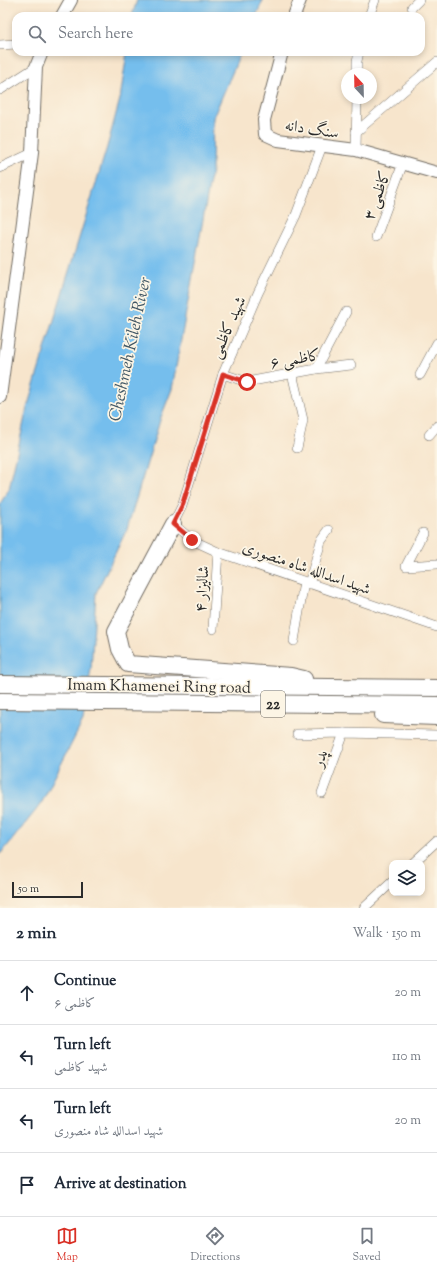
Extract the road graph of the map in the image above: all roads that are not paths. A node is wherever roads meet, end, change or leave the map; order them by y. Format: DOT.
graph roads {
  1 [pos="71,0"];
  2 [pos="300,0"];
  3 [pos="375,0"];
  4 [pos="64,12"];
  5 [pos="296,12"];
  6 [pos="370,12"];
  7 [pos="12,44"];
  8 [pos="0,45"];
  9 [pos="40,56"];
  10 [pos="281,56"];
  11 [pos="358,56"];
  12 [pos="437,62"];
  13 [pos="36,67"];
  14 [pos="357,68"];
  15 [pos="0,90"];
  16 [pos="356,104"];
  17 [pos="356,132"];
  18 [pos="322,146"];
  19 [pos="356,150"];
  20 [pos="32,153"];
  21 [pos="403,163"];
  22 [pos="0,168"];
  23 [pos="437,173"];
  24 [pos="376,237"];
  25 [pos="346,312"];
  26 [pos="437,343"];
  27 [pos="350,365"];
  28 [pos="316,369"];
  29 [pos="292,373"];
  30 [pos="223,374"];
  31 [pos="420,375"];
  32 [pos="0,397"];
  33 [pos="437,426"];
  34 [pos="429,435"];
  35 [pos="297,448"];
  36 [pos="173,524"];
  37 [pos="329,530"];
  38 [pos="423,533"];
  39 [pos="218,552"];
  40 [pos="437,564"];
  41 [pos="307,583"];
  42 [pos="437,627"];
  43 [pos="213,629"];
  44 [pos="294,641"];
  45 [pos="0,684"];
  46 [pos="332,687"];
  47 [pos="437,688"];
  48 [pos="0,702"];
  49 [pos="246,703"];
  50 [pos="437,705"];
  51 [pos="437,717"];
  52 [pos="344,733"];
  53 [pos="297,734"];
  54 [pos="437,735"];
  55 [pos="322,793"];
  56 [pos="437,841"];
  57 [pos="416,860"];
  58 [pos="389,885"];
  59 [pos="364,908"];
  1 -- 4 [label="street"];
  2 -- 5 [label="street"];
  3 -- 6 [label="street"];
  7 -- 8 [label="street"];
  9 -- 13 [label="street"];
  10 -- 18 [label="street, سنگ دانه"];
  11 -- 14 [label="street"];
  12 -- 17 [label="street"];
  13 -- 15 [label="street"];
  13 -- 20 [label="street"];
  16 -- 17 [label="street"];
  17 -- 19 [label="street"];
  18 -- 19 [label="street, سنگ دانه"];
  18 -- 30 [label="street, شهید کاظمی"];
  19 -- 21 [label="street, سنگ دانه"];
  20 -- 22 [label="street"];
  20 -- 32 [label="street"];
  21 -- 23 [label="street, سنگ دانه"];
  21 -- 24 [label="street, کاظمی ۳"];
  25 -- 28 [label="street"];
  26 -- 31 [label="street"];
  27 -- 28 [label="street, کاظمی ۶"];
  28 -- 29 [label="street, کاظمی ۶"];
  29 -- 30 [label="street, کاظمی ۶"];
  29 -- 35 [label="street"];
  30 -- 36 [label="street, شهید کاظمی"];
  33 -- 34 [label="street"];
  36 -- 39 [label="street, شهید اسدالله شاه منصوری"];
  36 -- 46 [label="highway"];
  37 -- 41 [label="street"];
  38 -- 40 [label="street"];
  39 -- 41 [label="street, شهید اسدالله شاه منصوری"];
  39 -- 43 [label="street, شالیزار ۴"];
  41 -- 42 [label="street, شهید اسدالله شاه منصوری"];
  41 -- 44 [label="street"];
  45 -- 46 [label="highway, Imam Khamenei Ring road / 22"];
  46 -- 47 [label="highway, Imam Khamenei Ring road / 22"];
  48 -- 49 [label="highway, Imam Khamenei Ring road / 22"];
  49 -- 50 [label="highway, Imam Khamenei Ring road / 22"];
  49 -- 51 [label="highway"];
  52 -- 53 [label="street"];
  52 -- 54 [label="street"];
  52 -- 55 [label="street, پدر"];
  56 -- 57 [label="street"];
  58 -- 59 [label="street"];
}
